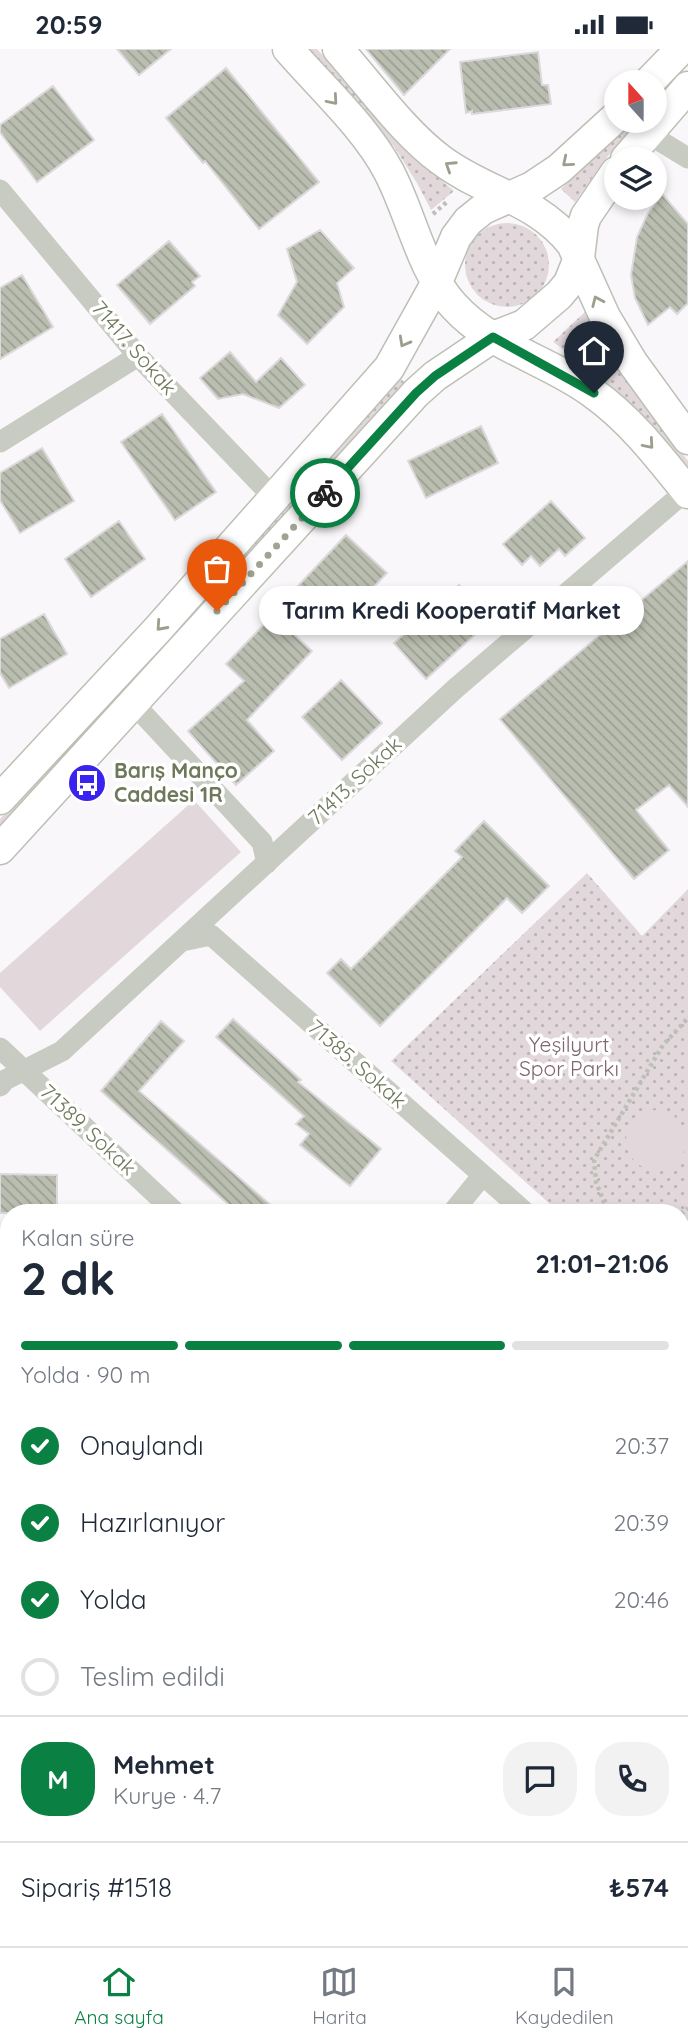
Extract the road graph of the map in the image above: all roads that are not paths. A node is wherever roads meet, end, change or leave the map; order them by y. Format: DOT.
graph roads {
  1 [pos="288,49"];
  2 [pos="338,49"];
  3 [pos="681,49"];
  4 [pos="661,70"];
  5 [pos="688,87"];
  6 [pos="667,111"];
  7 [pos="604,128"];
  8 [pos="647,133"];
  9 [pos="636,147"];
  10 [pos="688,158"];
  11 [pos="0,190"];
  12 [pos="604,190"];
  13 [pos="510,197"];
  14 [pos="579,258"];
  15 [pos="437,282"];
  16 [pos="493,337"];
  17 [pos="138,356"];
  18 [pos="688,439"];
  19 [pos="0,442"];
  20 [pos="687,492"];
  21 [pos="275,499"];
  22 [pos="133,703"];
  23 [pos="0,799"];
  24 [pos="0,849"];
  25 [pos="267,863"];
  26 [pos="182,941"];
  27 [pos="0,1048"];
  28 [pos="24,1070"];
  29 [pos="0,1086"];
  30 [pos="482,1176"];
  31 [pos="166,1204"];
  32 [pos="459,1204"];
  33 [pos="515,1204"];
  1 -- 15 [label="main road, one-way"];
  13 -- 2 [label="main road, one-way"];
  3 -- 4 [label="main road"];
  5 -- 6 [label="main road"];
  7 -- 13 [label="main road, one-way"];
  8 -- 9 [label="main road"];
  8 -- 10 [label="street"];
  11 -- 17 [label="street, 71417. Sokak"];
  12 -- 14 [label="main road"];
  13 -- 14 [label="main road"];
  13 -- 15 [label="main road"];
  14 -- 16 [label="main road"];
  18 -- 14 [label="main road, one-way"];
  15 -- 16 [label="main road"];
  15 -- 21 [label="main road, one-way"];
  16 -- 20 [label="main road, one-way"];
  16 -- 22 [label="main road"];
  17 -- 19 [label="street"];
  17 -- 21 [label="street, 71417. Sokak"];
  20 -- 25 [label="street, 71413. Sokak"];
  21 -- 23 [label="main road, one-way"];
  22 -- 24 [label="main road"];
  22 -- 25 [label="street"];
  25 -- 26 [label="street, 71413. Sokak"];
  26 -- 28 [label="street, 71413. Sokak"];
  26 -- 30 [label="street, 71385. Sokak"];
  27 -- 28 [label="street, 71389. Sokak"];
  28 -- 29 [label="street, 71413. Sokak"];
  28 -- 31 [label="street, 71389. Sokak"];
  30 -- 32 [label="street"];
  30 -- 33 [label="street, 71385. Sokak"];
}
